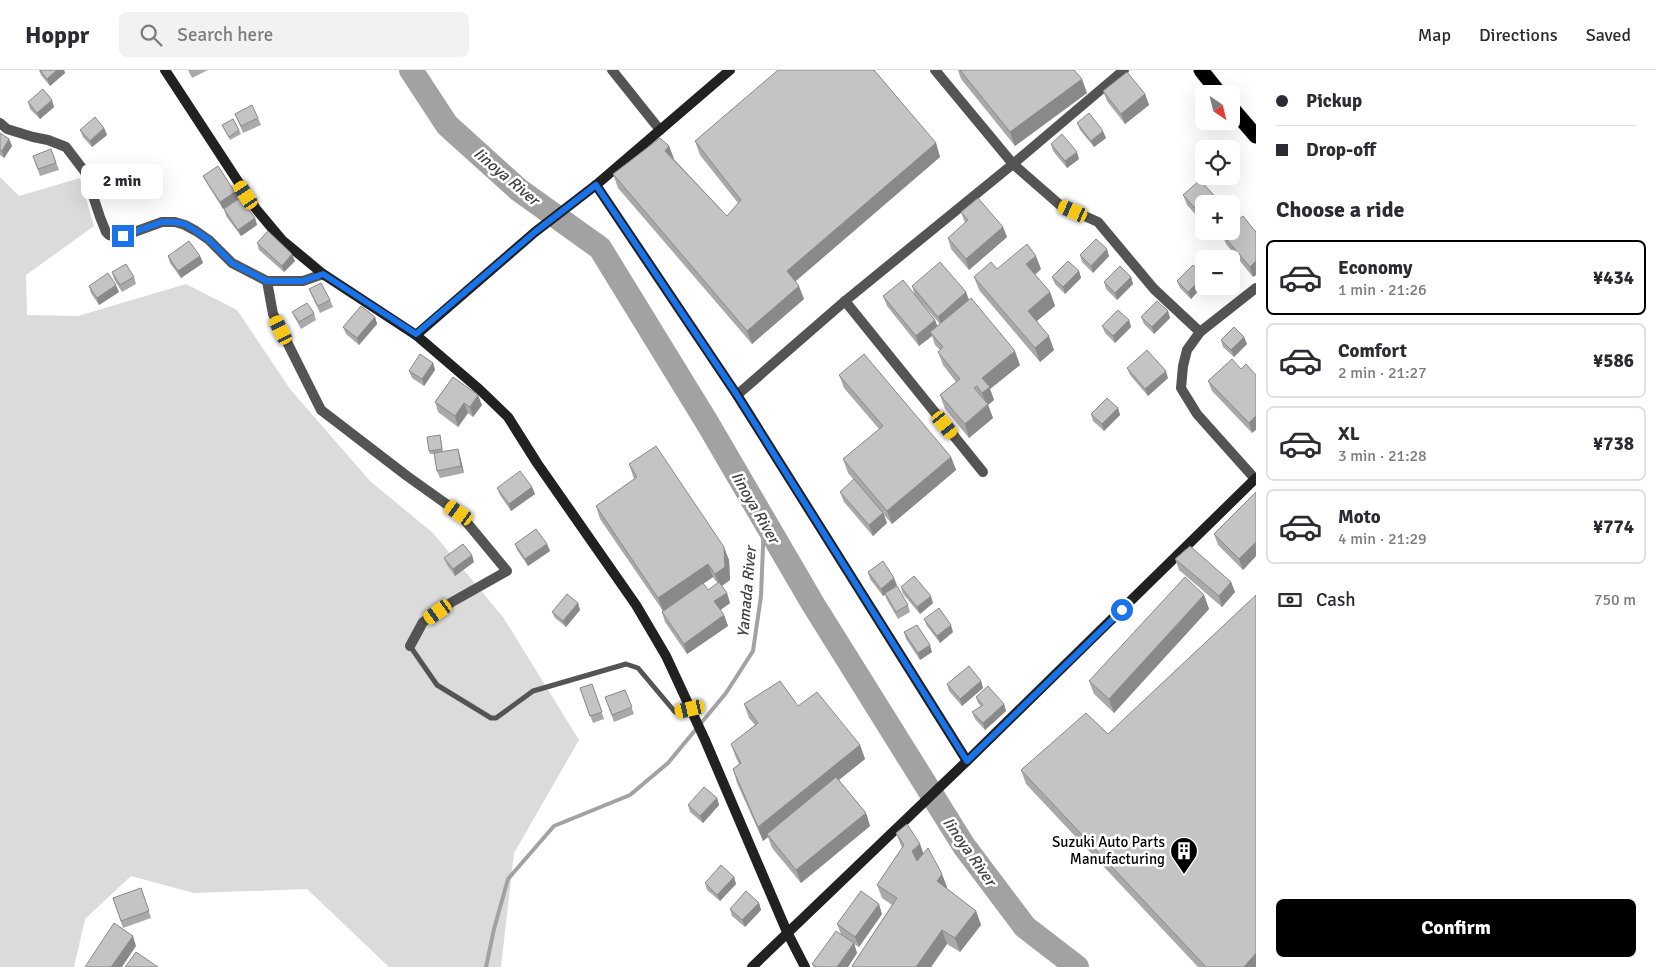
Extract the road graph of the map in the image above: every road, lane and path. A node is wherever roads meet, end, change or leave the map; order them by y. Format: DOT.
graph roads {
  1 [pos="165,70"];
  2 [pos="612,70"];
  3 [pos="730,70"];
  4 [pos="935,70"];
  5 [pos="1124,70"];
  6 [pos="1201,70"];
  7 [pos="1213,85"];
  8 [pos="1240,117"];
  9 [pos="0,124"];
  10 [pos="660,130"];
  11 [pos="1256,136"];
  12 [pos="1013,164"];
  13 [pos="596,185"];
  14 [pos="323,274"];
  15 [pos="267,281"];
  16 [pos="1256,288"];
  17 [pos="844,301"];
  18 [pos="1200,332"];
  19 [pos="416,334"];
  20 [pos="737,395"];
  21 [pos="983,472"];
  22 [pos="1256,478"];
  23 [pos="410,646"];
  24 [pos="692,713"];
  25 [pos="967,761"];
  26 [pos="787,932"];
  27 [pos="752,967"];
  28 [pos="805,967"];
  1 -- 14 [label="street"];
  2 -- 10 [label="street"];
  3 -- 10 [label="street"];
  4 -- 12 [label="street"];
  5 -- 12 [label="street"];
  6 -- 7 [label="highway"];
  8 -- 11 [label="highway"];
  9 -- 15 [label="street"];
  10 -- 13 [label="street"];
  12 -- 17 [label="street"];
  12 -- 18 [label="street"];
  13 -- 19 [label="street"];
  13 -- 20 [label="street"];
  14 -- 15 [label="street"];
  14 -- 19 [label="street"];
  15 -- 23 [label="street"];
  16 -- 18 [label="street"];
  17 -- 20 [label="street"];
  17 -- 21 [label="street"];
  18 -- 22 [label="street"];
  19 -- 24 [label="street"];
  20 -- 25 [label="street"];
  22 -- 25 [label="street"];
  23 -- 24 [label="lane"];
  24 -- 26 [label="street"];
  25 -- 26 [label="street"];
  26 -- 27 [label="street"];
  26 -- 28 [label="street"];
}
